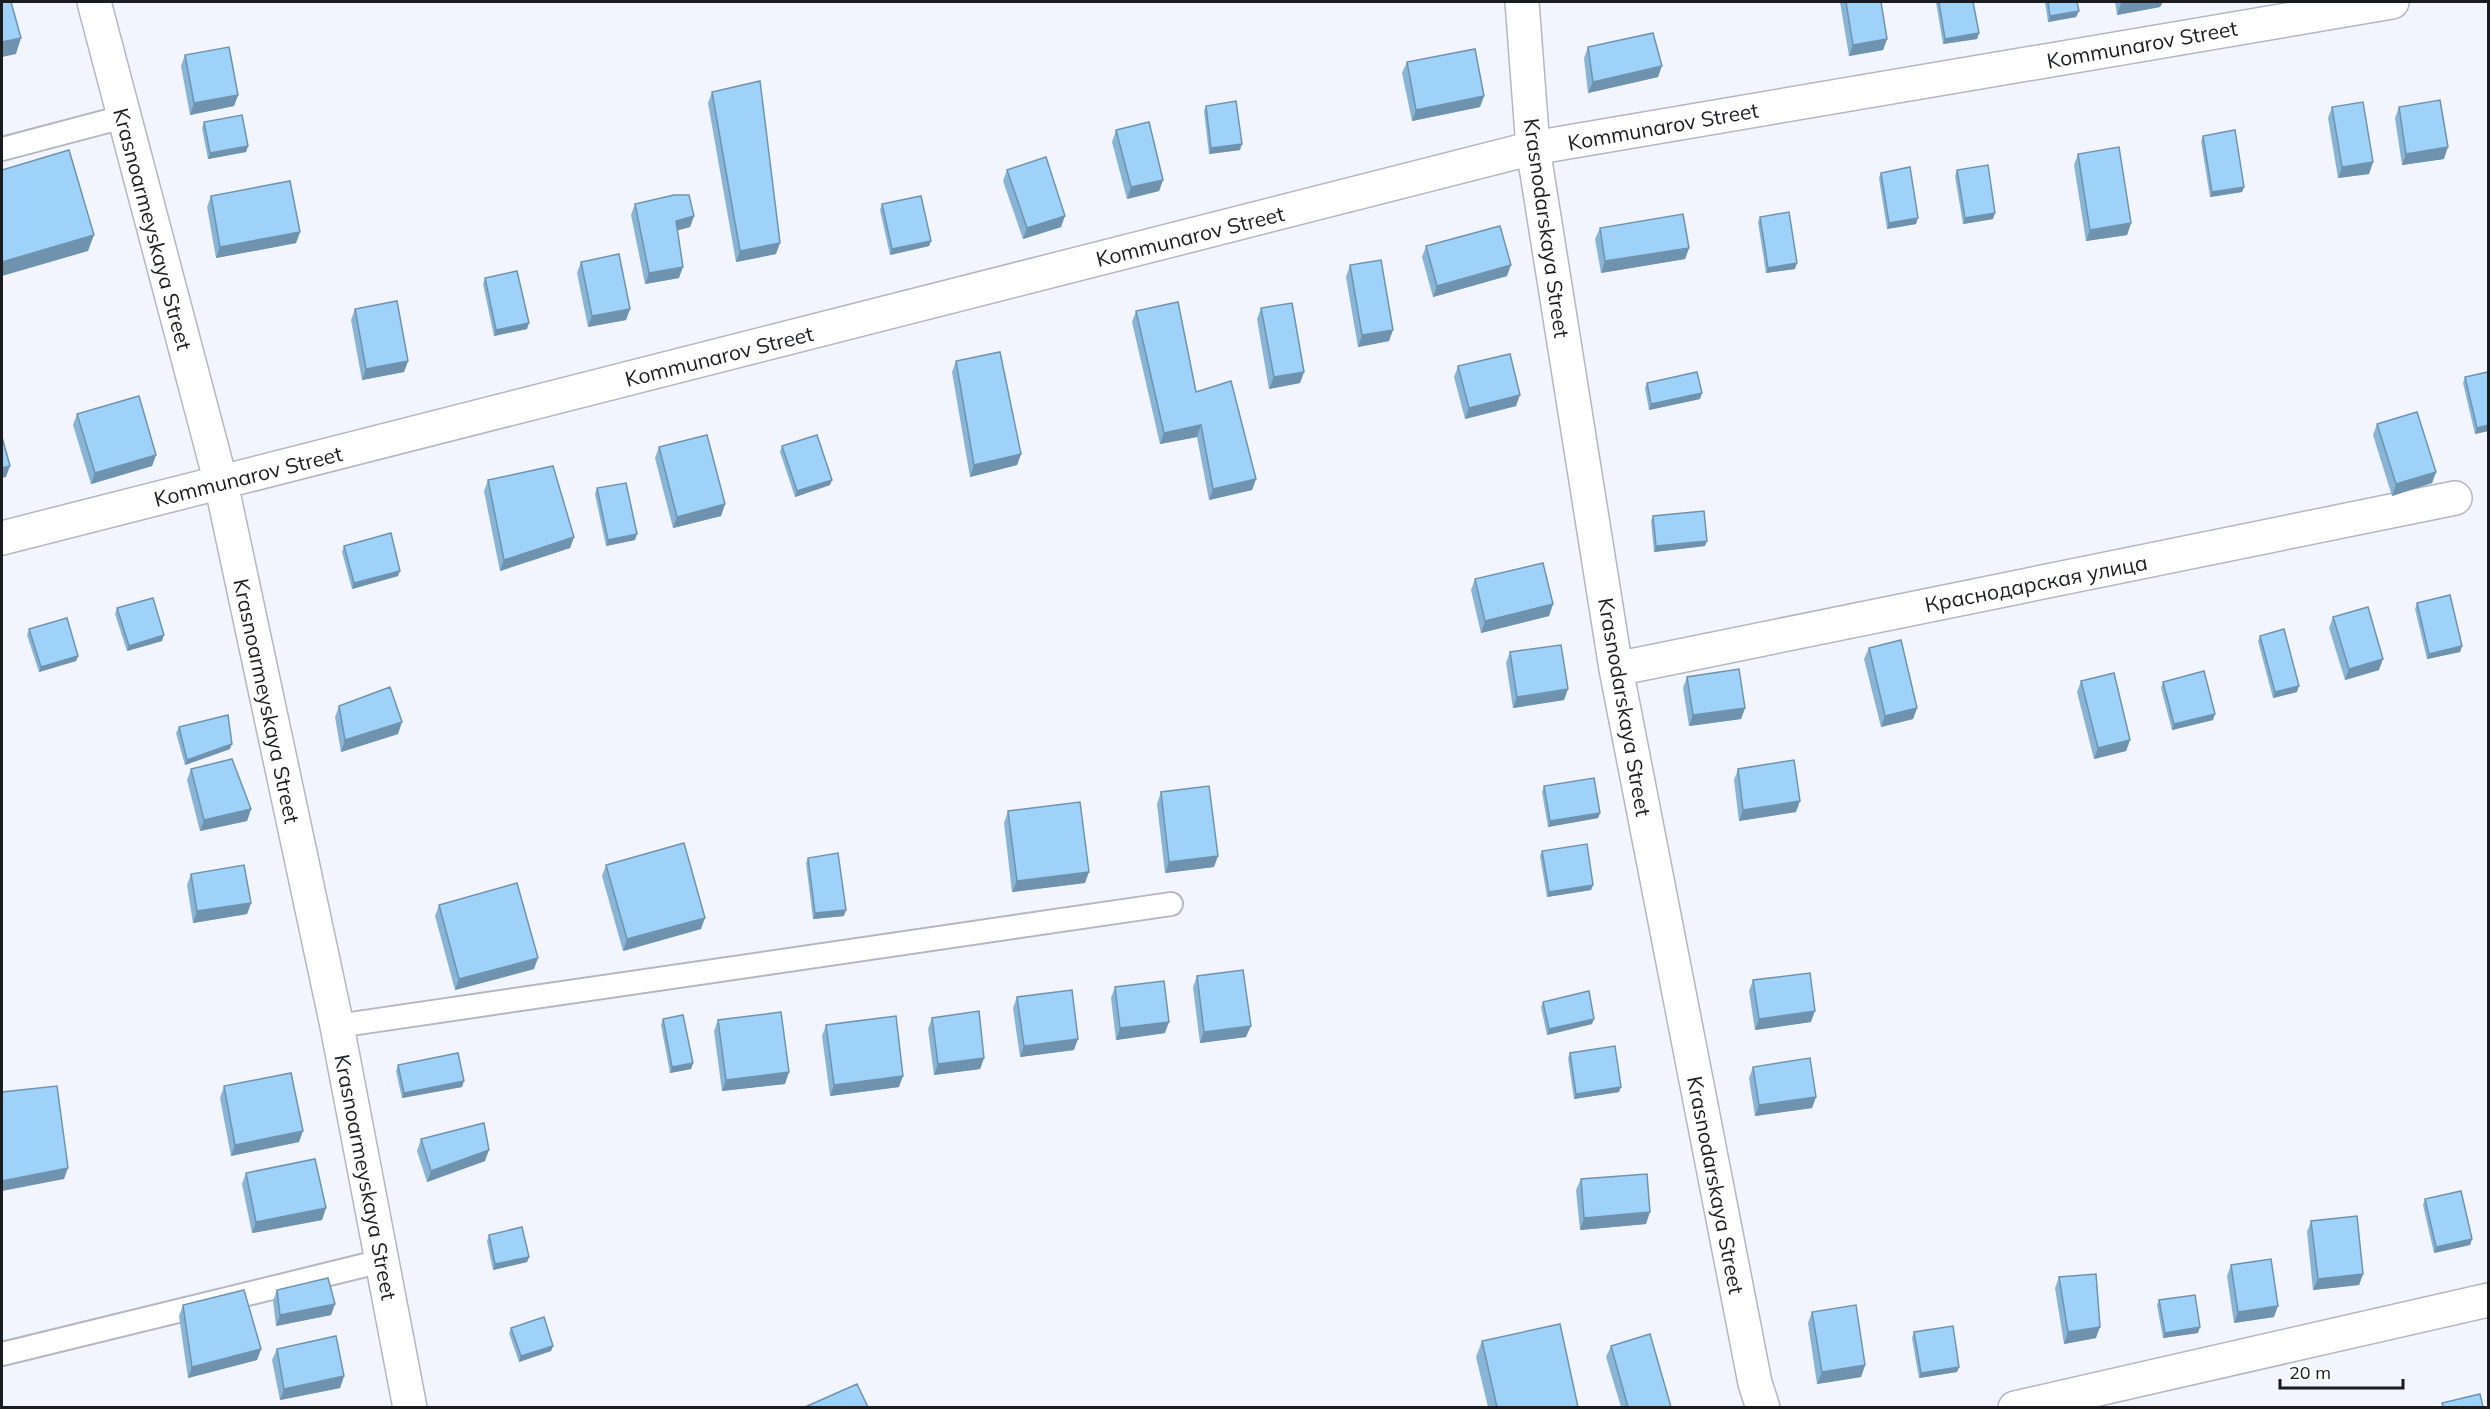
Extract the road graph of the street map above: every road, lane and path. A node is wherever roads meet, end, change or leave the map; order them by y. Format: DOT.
graph roads {
  1 [pos="94,2"];
  2 [pos="1522,2"];
  3 [pos="2392,2"];
  4 [pos="123,117"];
  5 [pos="1533,148"];
  6 [pos="2,149"];
  7 [pos="221,483"];
  8 [pos="2455,498"];
  9 [pos="2,538"];
  10 [pos="1616,669"];
  11 [pos="1171,904"];
  12 [pos="337,1026"];
  13 [pos="382,1261"];
  14 [pos="2488,1299"];
  15 [pos="2,1354"];
  16 [pos="410,1407"];
  17 [pos="1763,1407"];
  18 [pos="2015,1407"];
  1 -- 4 [label="street, Krasnoarmeyskaya Street"];
  2 -- 5 [label="street, Krasnodarskaya Street"];
  3 -- 5 [label="street, Kommunarov Street"];
  4 -- 6 [label="lane"];
  4 -- 7 [label="street, Krasnoarmeyskaya Street"];
  5 -- 7 [label="street, Kommunarov Street"];
  5 -- 10 [label="street, Krasnodarskaya Street"];
  7 -- 9 [label="street, Kommunarov Street"];
  7 -- 12 [label="street, Krasnoarmeyskaya Street"];
  8 -- 10 [label="street, Краснодарская улица"];
  10 -- 17 [label="street, Krasnodarskaya Street"];
  11 -- 12 [label="lane"];
  12 -- 13 [label="street, Krasnoarmeyskaya Street"];
  13 -- 15 [label="lane"];
  13 -- 16 [label="street, Krasnoarmeyskaya Street"];
  14 -- 18 [label="street"];
}
